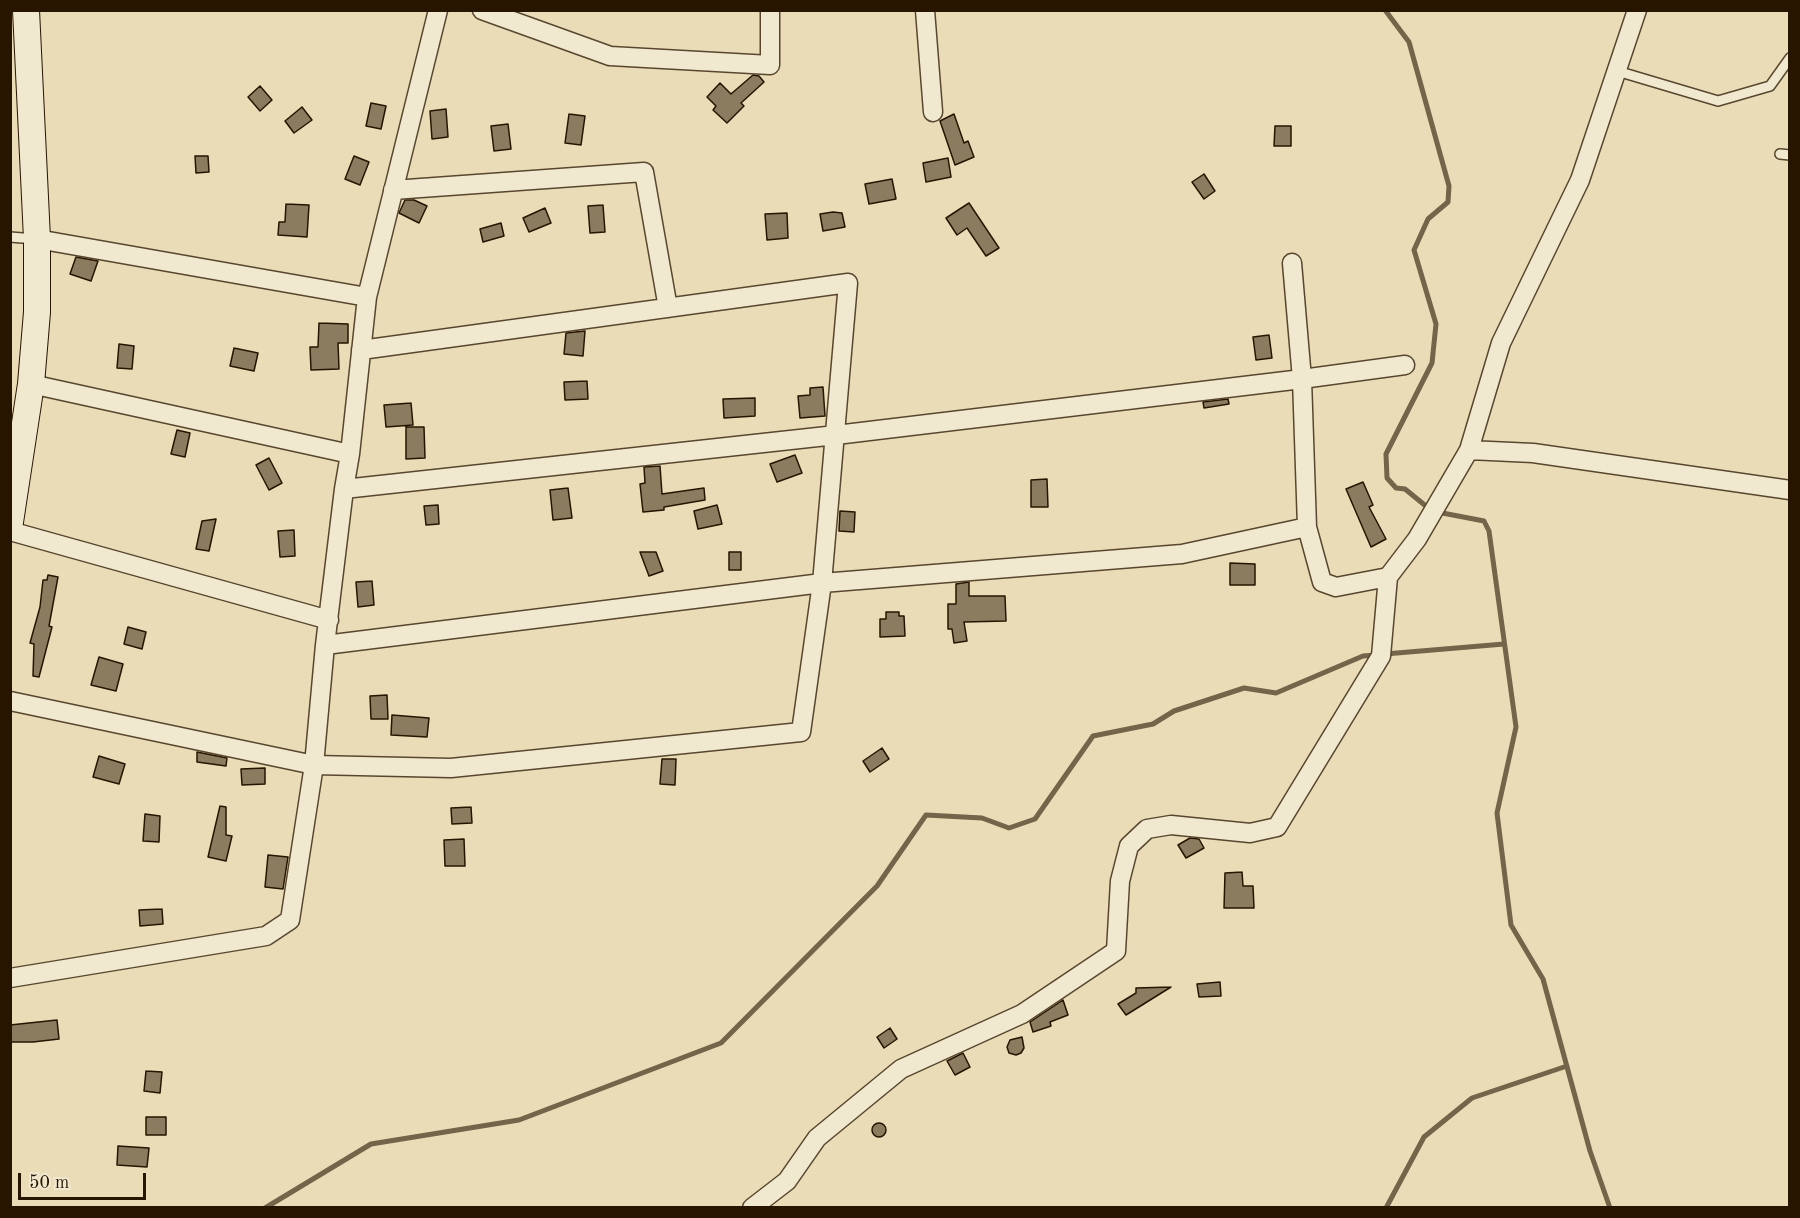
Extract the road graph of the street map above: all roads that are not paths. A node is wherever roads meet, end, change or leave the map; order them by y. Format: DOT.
graph roads {
  1 [pos="26,10"];
  2 [pos="438,10"];
  3 [pos="482,10"];
  4 [pos="770,10"];
  5 [pos="925,10"];
  6 [pos="1637,10"];
  7 [pos="1790,58"];
  8 [pos="1617,71"];
  9 [pos="933,112"];
  10 [pos="393,190"];
  11 [pos="10,237"];
  12 [pos="37,239"];
  13 [pos="1292,263"];
  14 [pos="367,297"];
  15 [pos="668,308"];
  16 [pos="361,350"];
  17 [pos="1406,364"];
  18 [pos="1302,379"];
  19 [pos="31,384"];
  20 [pos="836,435"];
  21 [pos="1469,450"];
  22 [pos="350,454"];
  23 [pos="344,489"];
  24 [pos="1790,490"];
  25 [pos="10,522"];
  26 [pos="1306,527"];
  27 [pos="10,531"];
  28 [pos="1388,577"];
  29 [pos="822,583"];
  30 [pos="329,620"];
  31 [pos="326,645"];
  32 [pos="10,700"];
  33 [pos="314,765"];
  34 [pos="10,978"];
  35 [pos="752,1208"];
  1 -- 12 [label="street"];
  2 -- 10 [label="street"];
  3 -- 4 [label="street"];
  5 -- 9 [label="street"];
  6 -- 8 [label="street"];
  7 -- 8 [label="lane"];
  8 -- 21 [label="street"];
  10 -- 14 [label="street"];
  10 -- 15 [label="street"];
  11 -- 12 [label="lane"];
  12 -- 14 [label="street"];
  12 -- 19 [label="street"];
  13 -- 18 [label="street"];
  14 -- 16 [label="street"];
  15 -- 16 [label="street"];
  15 -- 20 [label="street"];
  16 -- 22 [label="street"];
  17 -- 18 [label="street"];
  18 -- 20 [label="street"];
  18 -- 26 [label="street"];
  19 -- 22 [label="street"];
  19 -- 25 [label="street"];
  20 -- 23 [label="street"];
  20 -- 29 [label="street"];
  21 -- 24 [label="street"];
  21 -- 28 [label="street"];
  22 -- 23 [label="street"];
  23 -- 30 [label="street"];
  26 -- 28 [label="street"];
  26 -- 29 [label="street"];
  27 -- 30 [label="street"];
  28 -- 35 [label="street"];
  29 -- 31 [label="street"];
  29 -- 33 [label="street"];
  30 -- 31 [label="street"];
  31 -- 33 [label="street"];
  32 -- 33 [label="street"];
  33 -- 34 [label="street"];
}
